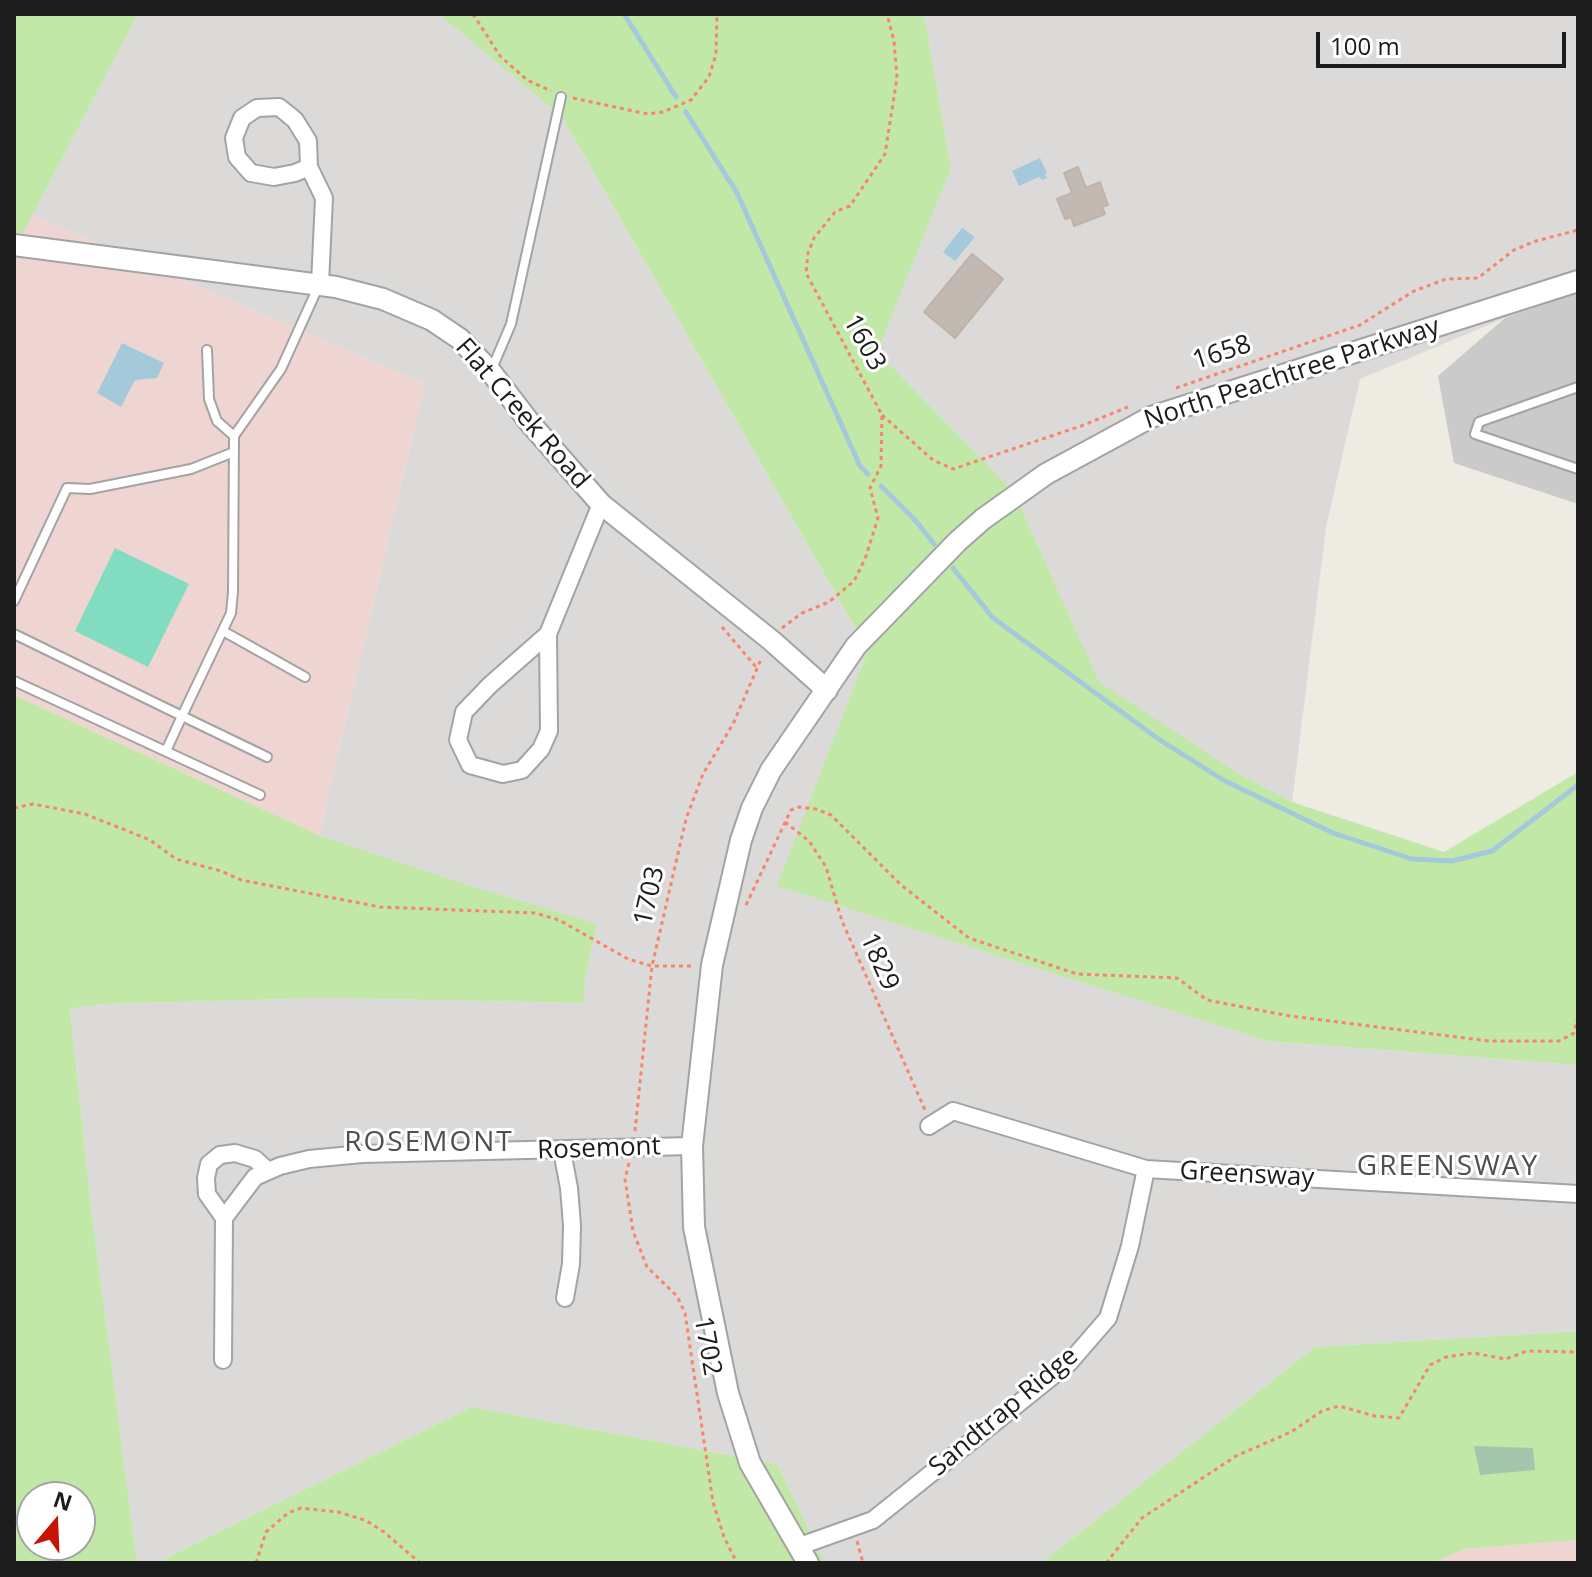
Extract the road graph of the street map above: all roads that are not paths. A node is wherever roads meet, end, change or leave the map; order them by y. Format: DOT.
graph roads {
  1 [pos="562,96"];
  2 [pos="309,167"];
  3 [pos="14,245"];
  4 [pos="1578,281"];
  5 [pos="320,284"];
  6 [pos="207,350"];
  7 [pos="491,372"];
  8 [pos="1578,387"];
  9 [pos="234,436"];
  10 [pos="234,452"];
  11 [pos="1578,469"];
  12 [pos="601,504"];
  13 [pos="14,601"];
  14 [pos="223,631"];
  15 [pos="14,634"];
  16 [pos="548,634"];
  17 [pos="305,677"];
  18 [pos="14,681"];
  19 [pos="827,690"];
  20 [pos="182,716"];
  21 [pos="166,751"];
  22 [pos="267,757"];
  23 [pos="260,795"];
  24 [pos="929,1126"];
  25 [pos="692,1146"];
  26 [pos="562,1151"];
  27 [pos="1146,1169"];
  28 [pos="268,1171"];
  29 [pos="1578,1194"];
  30 [pos="224,1218"];
  31 [pos="565,1298"];
  32 [pos="223,1360"];
  33 [pos="804,1554"];
  1 -- 7 [label="lane"];
  2 -- 2 [label="street"];
  2 -- 5 [label="street"];
  3 -- 5 [label="street, Flat Creek Road"];
  4 -- 19 [label="street, North Peachtree Parkway"];
  5 -- 7 [label="street, Flat Creek Road"];
  5 -- 9 [label="lane"];
  6 -- 9 [label="lane"];
  7 -- 12 [label="street, Flat Creek Road"];
  8 -- 11 [label="lane"];
  9 -- 10 [label="lane"];
  10 -- 13 [label="lane"];
  10 -- 14 [label="lane"];
  12 -- 16 [label="street"];
  12 -- 19 [label="street, Flat Creek Road"];
  14 -- 17 [label="lane"];
  14 -- 20 [label="lane"];
  15 -- 20 [label="lane"];
  16 -- 16 [label="street"];
  18 -- 21 [label="lane"];
  19 -- 25 [label="street, North Peachtree Parkway"];
  20 -- 21 [label="lane"];
  20 -- 22 [label="lane"];
  21 -- 23 [label="lane"];
  24 -- 27 [label="street, Greensway"];
  25 -- 26 [label="street, Rosemont"];
  25 -- 33 [label="street, North Peachtree Parkway"];
  26 -- 28 [label="street, Rosemont"];
  26 -- 31 [label="street"];
  27 -- 29 [label="street, Greensway"];
  27 -- 33 [label="street, Sandtrap Ridge"];
  28 -- 30 [label="street, Rosemont"];
  28 -- 30 [label="street"];
  30 -- 32 [label="street"];
}
